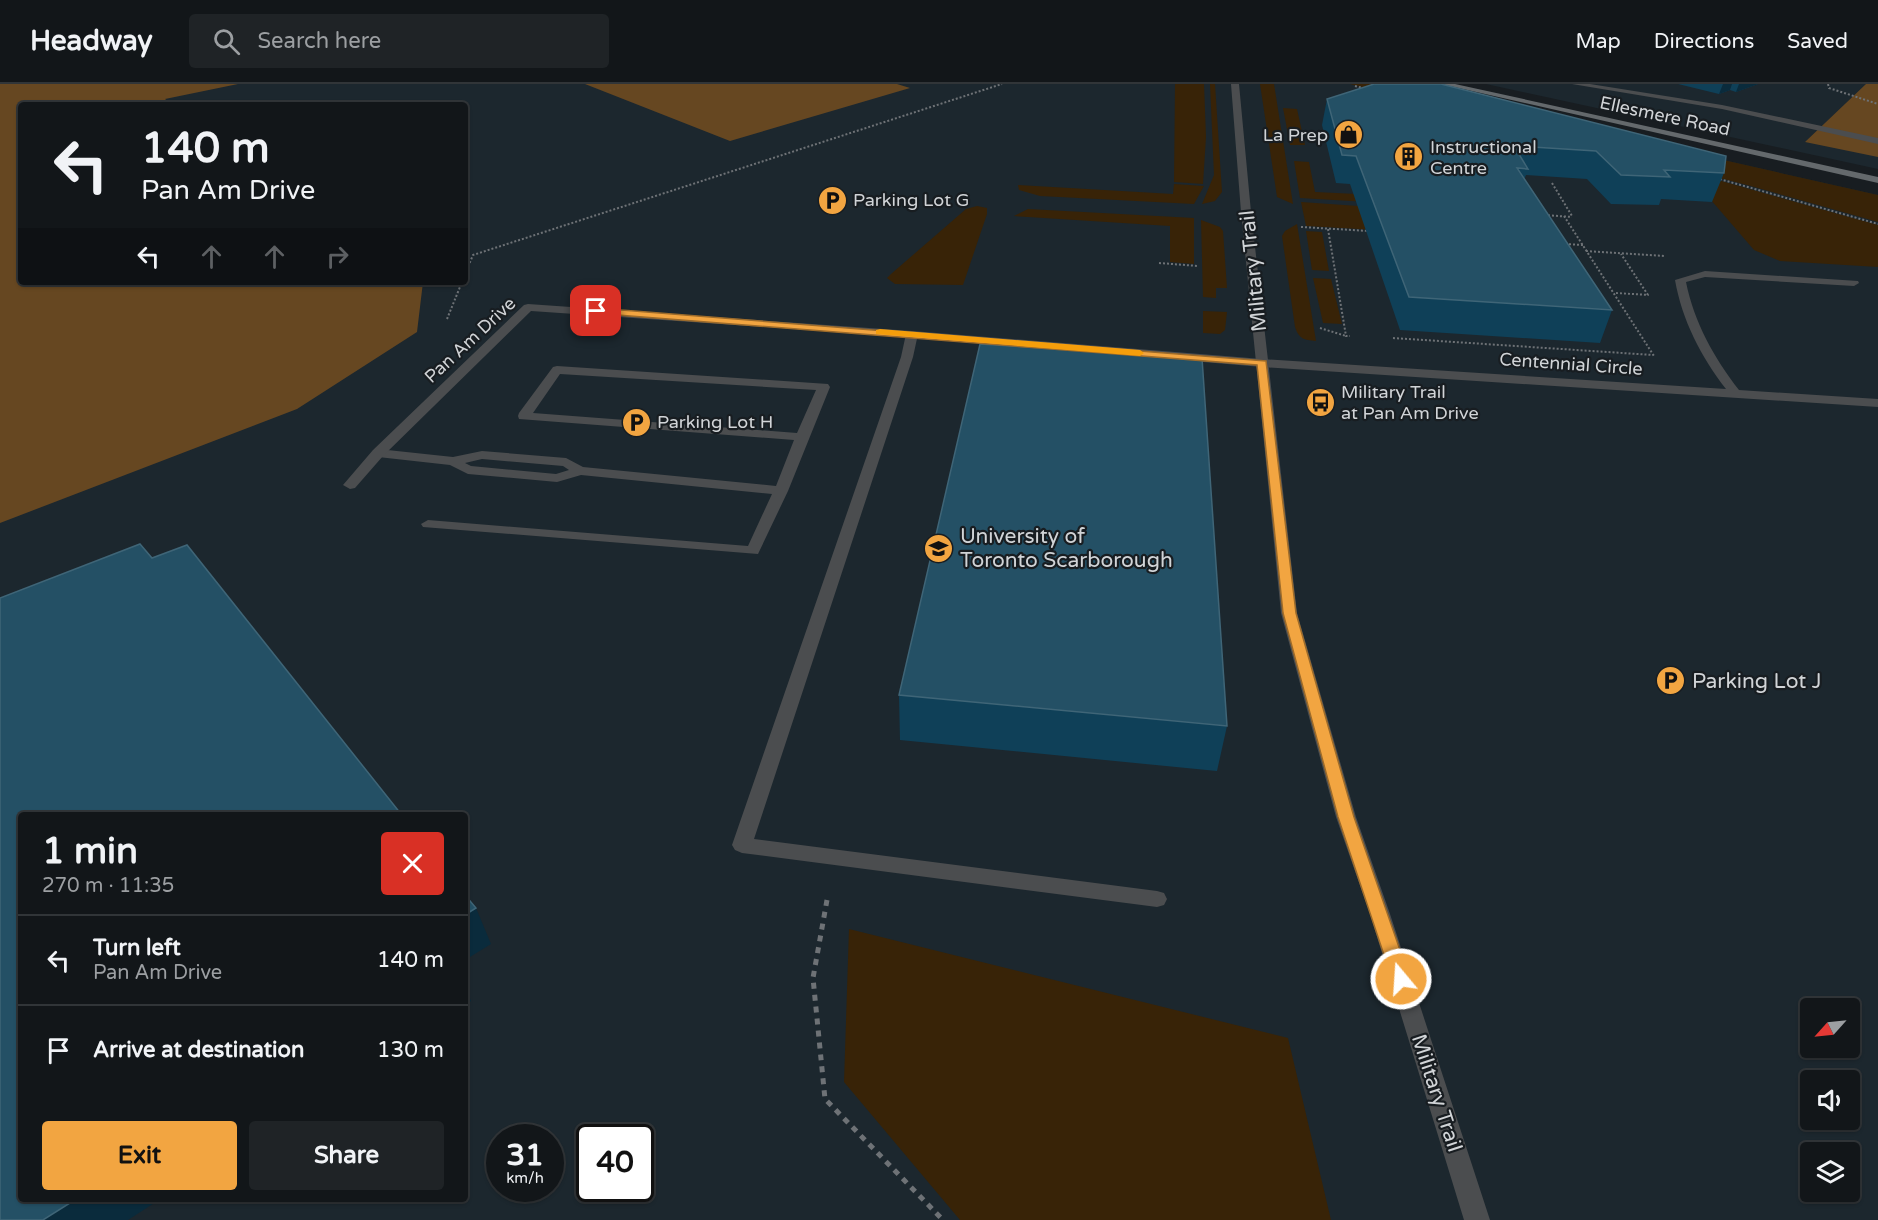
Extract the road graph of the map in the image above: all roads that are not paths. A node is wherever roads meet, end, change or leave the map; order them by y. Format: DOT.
graph roads {
  1 [pos="1235,84"];
  2 [pos="1445,84"];
  3 [pos="1576,84"];
  4 [pos="1878,141"];
  5 [pos="1878,180"];
  6 [pos="1854,283"];
  7 [pos="912,334"];
  8 [pos="1262,363"];
  9 [pos="1735,393"];
  10 [pos="1878,403"];
  11 [pos="802,437"];
  12 [pos="378,453"];
  13 [pos="350,485"];
  14 [pos="781,491"];
  15 [pos="428,524"];
  16 [pos="1157,899"];
  17 [pos="1477,1220"];
  1 -- 8 [label="street, Military Trail"];
  2 -- 5 [label="main road, Ellesmere Road"];
  3 -- 4 [label="street"];
  6 -- 9 [label="street"];
  7 -- 8 [label="street, Pan Am Drive"];
  7 -- 12 [label="street, Pan Am Drive"];
  7 -- 16 [label="street"];
  8 -- 9 [label="street, Centennial Circle"];
  8 -- 17 [label="street, Military Trail"];
  9 -- 10 [label="street, Centennial Circle"];
  11 -- 11 [label="street"];
  11 -- 14 [label="street"];
  12 -- 13 [label="street, Pan Am Drive"];
  12 -- 14 [label="street"];
  14 -- 15 [label="street"];
}
